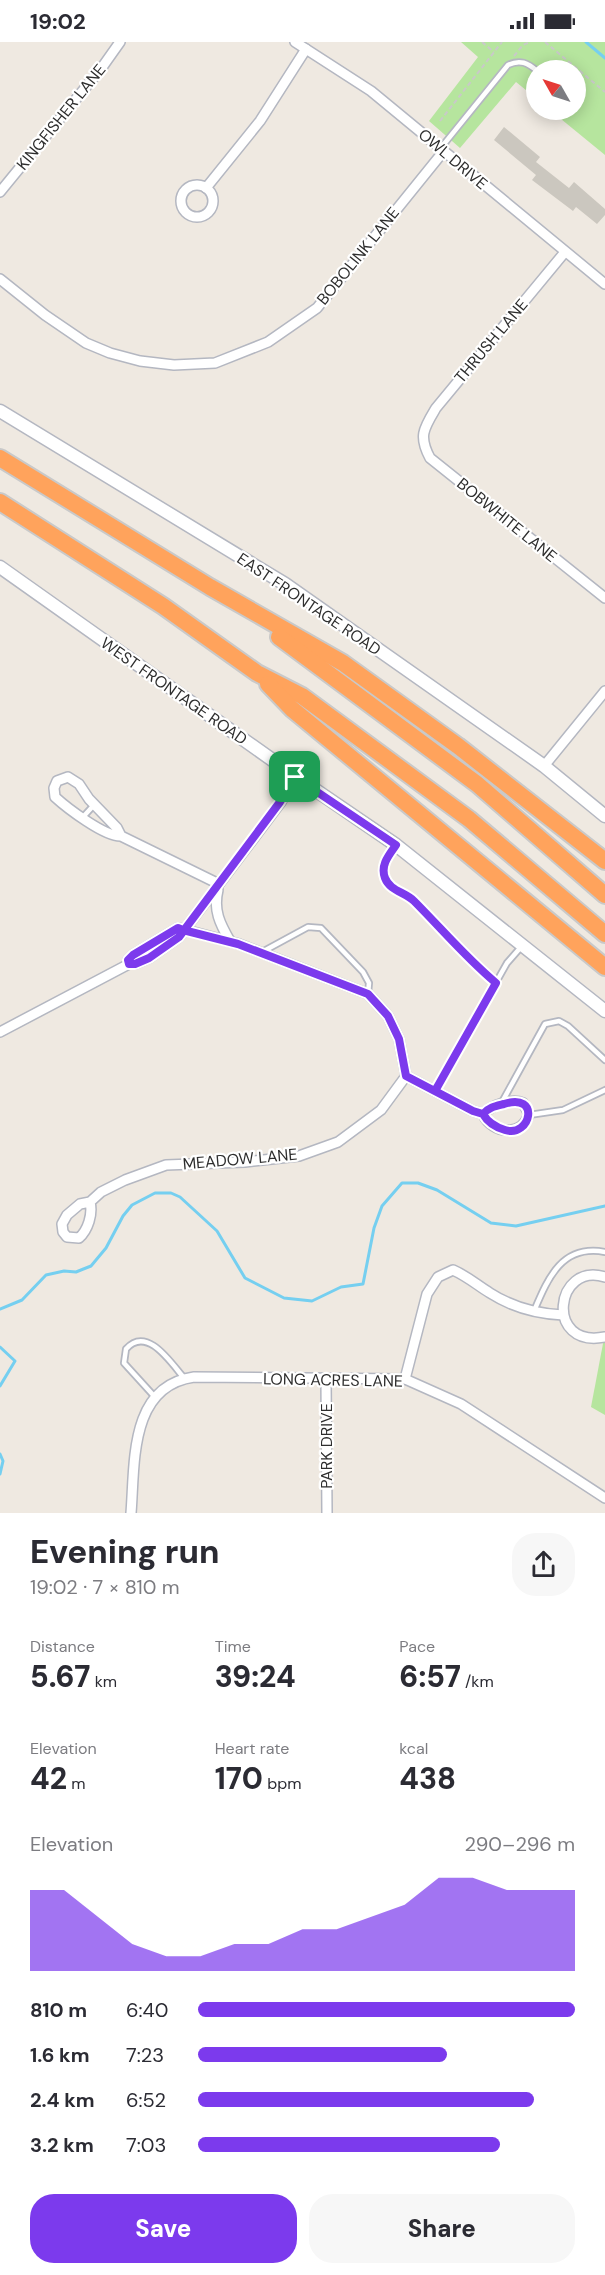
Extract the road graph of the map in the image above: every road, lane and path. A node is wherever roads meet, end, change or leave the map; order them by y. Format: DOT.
graph roads {
  1 [pos="120,42"];
  2 [pos="295,42"];
  3 [pos="482,42"];
  4 [pos="502,42"];
  5 [pos="530,42"];
  6 [pos="545,42"];
  7 [pos="306,49"];
  8 [pos="494,52"];
  9 [pos="526,63"];
  10 [pos="508,65"];
  11 [pos="605,92"];
  12 [pos="440,121"];
  13 [pos="442,151"];
  14 [pos="206,188"];
  15 [pos="0,192"];
  16 [pos="565,252"];
  17 [pos="0,279"];
  18 [pos="605,284"];
  19 [pos="0,411"];
  20 [pos="422,433"];
  21 [pos="0,458"];
  22 [pos="0,502"];
  23 [pos="0,567"];
  24 [pos="210,586"];
  25 [pos="605,598"];
  26 [pos="257,673"];
  27 [pos="605,691"];
  28 [pos="544,766"];
  29 [pos="295,777"];
  30 [pos="94,805"];
  31 [pos="605,816"];
  32 [pos="83,817"];
  33 [pos="121,836"];
  34 [pos="396,845"];
  35 [pos="605,861"];
  36 [pos="219,884"];
  37 [pos="605,895"];
  38 [pos="183,930"];
  39 [pos="605,934"];
  40 [pos="230,941"];
  41 [pos="149,945"];
  42 [pos="523,945"];
  43 [pos="261,953"];
  44 [pos="154,955"];
  45 [pos="129,964"];
  46 [pos="605,967"];
  47 [pos="496,983"];
  48 [pos="368,994"];
  49 [pos="605,1011"];
  50 [pos="1,1028"];
  51 [pos="605,1060"];
  52 [pos="406,1076"];
  53 [pos="605,1090"];
  54 [pos="435,1091"];
  55 [pos="500,1105"];
  56 [pos="483,1114"];
  57 [pos="529,1115"];
  58 [pos="90,1202"];
  59 [pos="605,1252"];
  60 [pos="605,1278"];
  61 [pos="534,1311"];
  62 [pos="563,1315"];
  63 [pos="605,1337"];
  64 [pos="184,1378"];
  65 [pos="326,1378"];
  66 [pos="405,1379"];
  67 [pos="154,1396"];
  68 [pos="605,1498"];
  69 [pos="131,1513"];
  70 [pos="327,1513"];
  1 -- 15 [label="street, KINGFISHER LANE"];
  2 -- 7 [label="street, OWL DRIVE"];
  3 -- 8 [label="path"];
  4 -- 8 [label="path"];
  5 -- 10 [label="path"];
  6 -- 11 [label="path"];
  7 -- 13 [label="street, OWL DRIVE"];
  7 -- 14 [label="street"];
  8 -- 12 [label="path"];
  9 -- 10 [label="lane"];
  10 -- 13 [label="lane"];
  13 -- 16 [label="street, OWL DRIVE"];
  13 -- 17 [label="street, BOBOLINK LANE"];
  16 -- 18 [label="street, OWL DRIVE"];
  16 -- 20 [label="street, THRUSH LANE"];
  19 -- 28 [label="street, EAST FRONTAGE ROAD"];
  20 -- 25 [label="street, BOBWHITE LANE"];
  21 -- 24 [label="highway"];
  22 -- 26 [label="highway"];
  23 -- 29 [label="street, WEST FRONTAGE ROAD"];
  24 -- 35 [label="highway"];
  24 -- 37 [label="highway"];
  26 -- 39 [label="highway"];
  26 -- 46 [label="highway"];
  27 -- 28 [label="street"];
  28 -- 31 [label="street, EAST FRONTAGE ROAD"];
  29 -- 34 [label="street, WEST FRONTAGE ROAD"];
  29 -- 36 [label="street"];
  30 -- 32 [label="lane"];
  30 -- 32 [label="street"];
  30 -- 33 [label="street"];
  32 -- 33 [label="street"];
  33 -- 36 [label="street"];
  34 -- 42 [label="street, WEST FRONTAGE ROAD"];
  34 -- 47 [label="lane"];
  36 -- 38 [label="street"];
  36 -- 40 [label="street"];
  38 -- 40 [label="street"];
  38 -- 41 [label="street"];
  38 -- 44 [label="street"];
  40 -- 43 [label="street"];
  41 -- 44 [label="lane"];
  41 -- 45 [label="street"];
  42 -- 47 [label="lane"];
  42 -- 49 [label="street, WEST FRONTAGE ROAD"];
  43 -- 48 [label="street"];
  43 -- 48 [label="lane"];
  44 -- 45 [label="street"];
  45 -- 50 [label="street"];
  47 -- 54 [label="lane"];
  48 -- 52 [label="street"];
  51 -- 55 [label="lane"];
  52 -- 54 [label="street"];
  52 -- 58 [label="street, MEADOW LANE"];
  53 -- 57 [label="lane"];
  54 -- 56 [label="street"];
  55 -- 56 [label="street"];
  55 -- 57 [label="street"];
  56 -- 57 [label="street"];
  59 -- 61 [label="lane"];
  60 -- 62 [label="street"];
  61 -- 62 [label="street"];
  61 -- 66 [label="street"];
  62 -- 63 [label="street"];
  64 -- 65 [label="street, LONG ACRES LANE"];
  64 -- 67 [label="street, LONG ACRES LANE"];
  64 -- 67 [label="lane"];
  65 -- 66 [label="street, LONG ACRES LANE"];
  65 -- 70 [label="street, PARK DRIVE"];
  66 -- 68 [label="street, LONG ACRES LANE"];
  67 -- 69 [label="street"];
}
